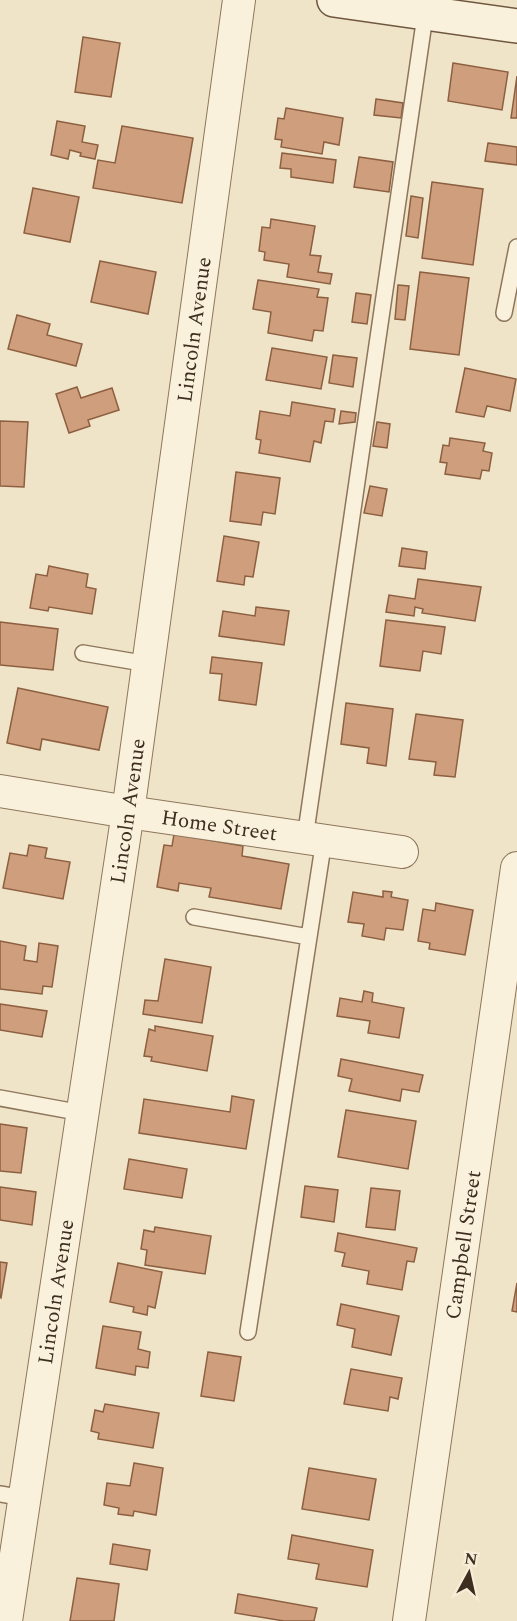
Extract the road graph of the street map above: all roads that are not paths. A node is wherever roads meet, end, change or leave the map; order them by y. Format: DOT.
graph roads {
  1 [pos="239,0"];
  2 [pos="334,0"];
  3 [pos="426,7"];
  4 [pos="517,26"];
  5 [pos="517,248"];
  6 [pos="504,313"];
  7 [pos="83,653"];
  8 [pos="148,664"];
  9 [pos="0,791"];
  10 [pos="128,812"];
  11 [pos="315,839"];
  12 [pos="402,852"];
  13 [pos="517,868"];
  14 [pos="194,917"];
  15 [pos="309,937"];
  16 [pos="0,1098"];
  17 [pos="82,1113"];
  18 [pos="248,1332"];
  19 [pos="12,1496"];
  20 [pos="6,1621"];
  21 [pos="409,1621"];
  1 -- 8 [label="street, Lincoln Avenue"];
  2 -- 3 [label="street"];
  3 -- 4 [label="street"];
  3 -- 11 [label="lane"];
  5 -- 6 [label="lane"];
  7 -- 8 [label="lane"];
  8 -- 10 [label="street, Lincoln Avenue"];
  9 -- 10 [label="street, Home Street"];
  10 -- 11 [label="street, Home Street"];
  10 -- 17 [label="street, Lincoln Avenue"];
  11 -- 12 [label="street, Home Street"];
  11 -- 15 [label="lane"];
  13 -- 21 [label="street, Campbell Street"];
  14 -- 15 [label="lane"];
  15 -- 18 [label="lane"];
  16 -- 17 [label="lane"];
  17 -- 19 [label="street, Lincoln Avenue"];
  19 -- 20 [label="street, Lincoln Avenue"];
}
